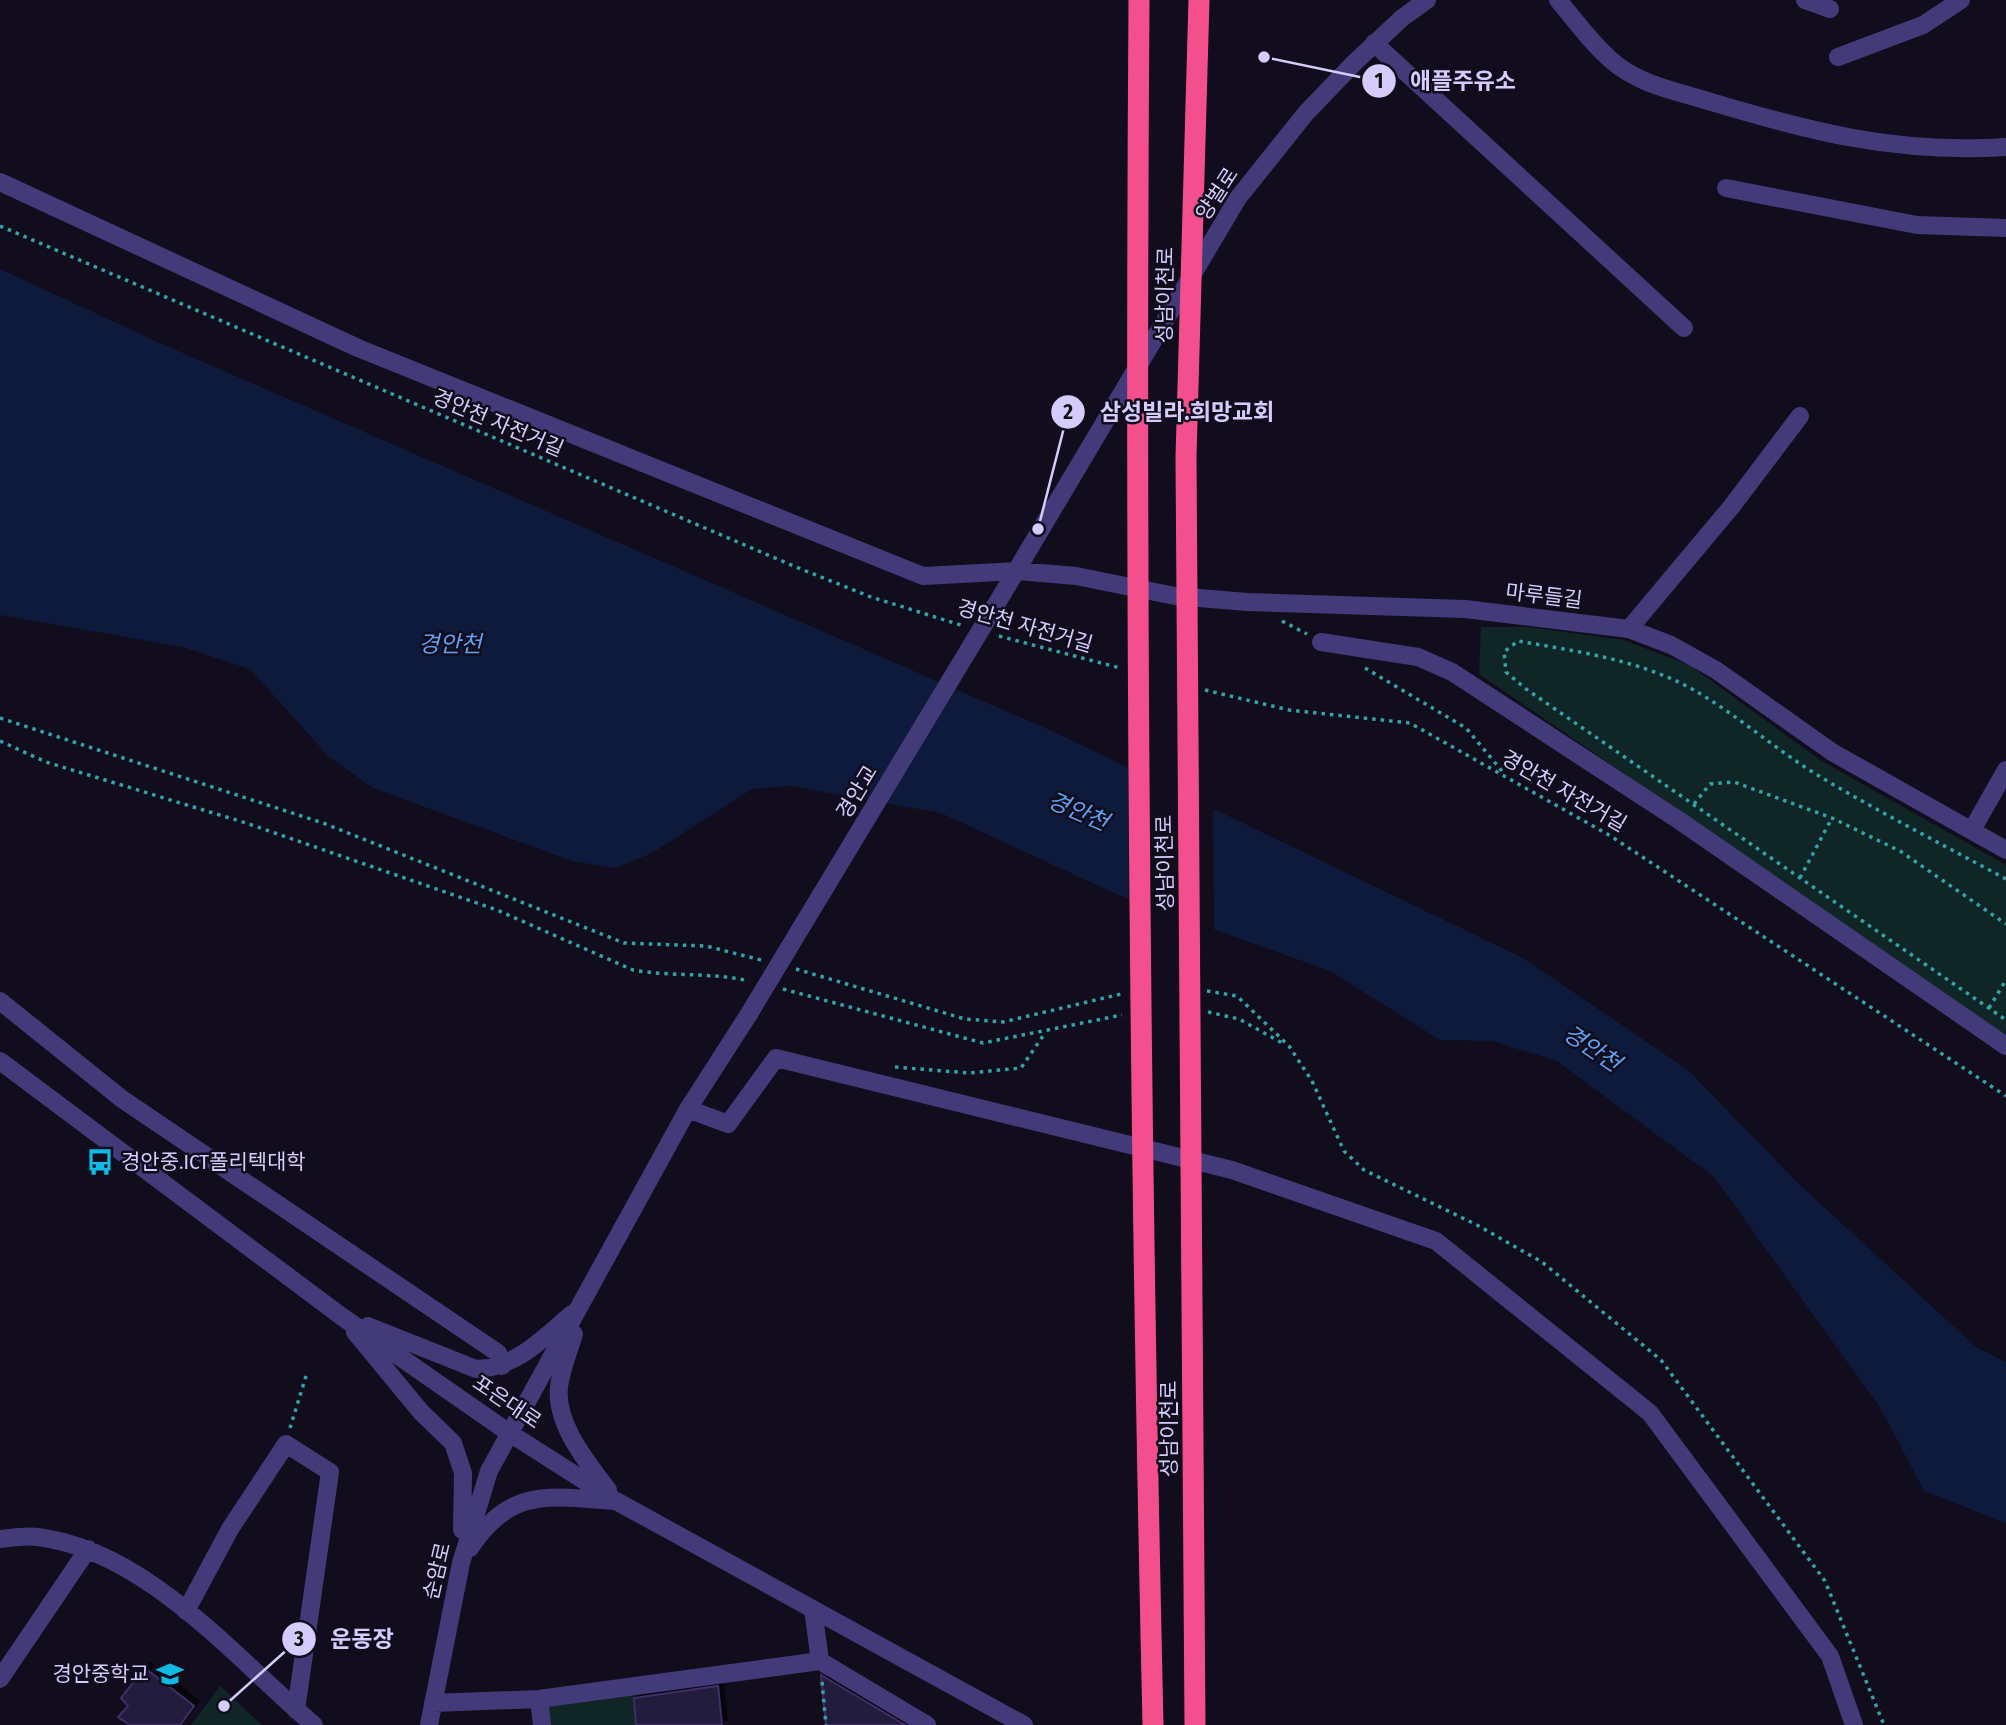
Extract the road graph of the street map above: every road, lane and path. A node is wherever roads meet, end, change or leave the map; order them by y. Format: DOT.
graph roads {
  1 [pos="1139,0"];
  2 [pos="1199,0"];
  3 [pos="1427,0"];
  4 [pos="1558,0"];
  5 [pos="1805,0"];
  6 [pos="1961,0"];
  7 [pos="1830,9"];
  8 [pos="1374,43"];
  9 [pos="1839,57"];
  10 [pos="2006,147"];
  11 [pos="0,183"];
  12 [pos="1726,188"];
  13 [pos="0,226"];
  14 [pos="2006,228"];
  15 [pos="1684,328"];
  16 [pos="1800,416"];
  17 [pos="1018,571"];
  18 [pos="1003,593"];
  19 [pos="1279,619"];
  20 [pos="971,628"];
  21 [pos="1629,629"];
  22 [pos="996,636"];
  23 [pos="1321,642"];
  24 [pos="1357,663"];
  25 [pos="1128,670"];
  26 [pos="1195,687"];
  27 [pos="0,718"];
  28 [pos="0,741"];
  29 [pos="2006,770"];
  30 [pos="1503,773"];
  31 [pos="1694,804"];
  32 [pos="1832,818"];
  33 [pos="1680,821"];
  34 [pos="1972,830"];
  35 [pos="2006,850"];
  36 [pos="1800,878"];
  37 [pos="2006,879"];
  38 [pos="2006,924"];
  39 [pos="771,963"];
  40 [pos="784,966"];
  41 [pos="2006,980"];
  42 [pos="750,981"];
  43 [pos="776,987"];
  44 [pos="1197,989"];
  45 [pos="1130,992"];
  46 [pos="0,1001"];
  47 [pos="1989,1008"];
  48 [pos="1199,1009"];
  49 [pos="1134,1012"];
  50 [pos="2006,1020"];
  51 [pos="1045,1033"];
  52 [pos="2006,1046"];
  53 [pos="0,1061"];
  54 [pos="887,1066"];
  55 [pos="2006,1096"];
  56 [pos="688,1109"];
  57 [pos="583,1306"];
  58 [pos="341,1316"];
  59 [pos="502,1366"];
  60 [pos="306,1377"];
  61 [pos="508,1432"];
  62 [pos="286,1444"];
  63 [pos="616,1501"];
  64 [pos="0,1539"];
  65 [pos="88,1549"];
  66 [pos="461,1563"];
  67 [pos="813,1609"];
  68 [pos="186,1611"];
  69 [pos="820,1661"];
  70 [pos="0,1679"];
  71 [pos="539,1699"];
  72 [pos="432,1703"];
  73 [pos="296,1710"];
  74 [pos="314,1725"];
  75 [pos="429,1725"];
  76 [pos="542,1725"];
  77 [pos="826,1725"];
  78 [pos="927,1725"];
  79 [pos="1024,1725"];
  80 [pos="1153,1725"];
  81 [pos="1195,1725"];
  82 [pos="1854,1725"];
  1 -- 80 [label="highway, 성남이천로, bridge"];
  2 -- 81 [label="highway, 성남이천로, bridge"];
  3 -- 8 [label="street, 양벌로"];
  4 -- 10 [label="street"];
  5 -- 7 [label="street"];
  6 -- 9 [label="street"];
  8 -- 15 [label="street"];
  8 -- 17 [label="street, 양벌로"];
  11 -- 17 [label="street, 마루들길"];
  12 -- 14 [label="street"];
  13 -- 20 [label="path, 경안천 자전거길"];
  16 -- 21 [label="street"];
  17 -- 18 [label="street, 양벌로"];
  17 -- 21 [label="street, 마루들길"];
  18 -- 56 [label="street, 경안교, bridge"];
  19 -- 23 [label="path"];
  21 -- 34 [label="street, 마루들길"];
  22 -- 25 [label="path, 경안천 자전거길"];
  23 -- 33 [label="street"];
  24 -- 30 [label="path"];
  26 -- 30 [label="path, 경안천 자전거길"];
  27 -- 39 [label="path"];
  28 -- 42 [label="path"];
  29 -- 34 [label="street"];
  30 -- 55 [label="path, 경안천 자전거길"];
  31 -- 32 [label="path"];
  31 -- 33 [label="path"];
  31 -- 36 [label="path"];
  31 -- 37 [label="path"];
  32 -- 36 [label="path"];
  32 -- 38 [label="path"];
  33 -- 52 [label="street"];
  34 -- 35 [label="street, 마루들길"];
  36 -- 47 [label="path"];
  40 -- 45 [label="path"];
  41 -- 47 [label="path"];
  43 -- 51 [label="path"];
  44 -- 48 [label="path"];
  46 -- 59 [label="street"];
  47 -- 50 [label="path"];
  49 -- 51 [label="path"];
  51 -- 54 [label="path"];
  53 -- 58 [label="street, 포은대로"];
  56 -- 57 [label="street, 경안교"];
  56 -- 82 [label="street"];
  57 -- 59 [label="street"];
  57 -- 61 [label="street, 순암로"];
  57 -- 63 [label="street"];
  58 -- 59 [label="street"];
  58 -- 61 [label="street, 포은대로"];
  58 -- 66 [label="street"];
  60 -- 62 [label="path"];
  61 -- 63 [label="street, 포은대로"];
  61 -- 66 [label="street, 순암로"];
  62 -- 68 [label="street"];
  62 -- 73 [label="street"];
  63 -- 66 [label="street"];
  63 -- 67 [label="street, 포은대로"];
  64 -- 65 [label="street"];
  65 -- 68 [label="street"];
  65 -- 70 [label="street"];
  66 -- 72 [label="street, 순암로"];
  67 -- 69 [label="street"];
  67 -- 79 [label="street, 포은대로"];
  68 -- 73 [label="street"];
  69 -- 71 [label="street"];
  69 -- 77 [label="path"];
  69 -- 78 [label="street"];
  71 -- 72 [label="street"];
  71 -- 76 [label="street"];
  72 -- 75 [label="street, 순암로"];
  73 -- 74 [label="street"];
}
